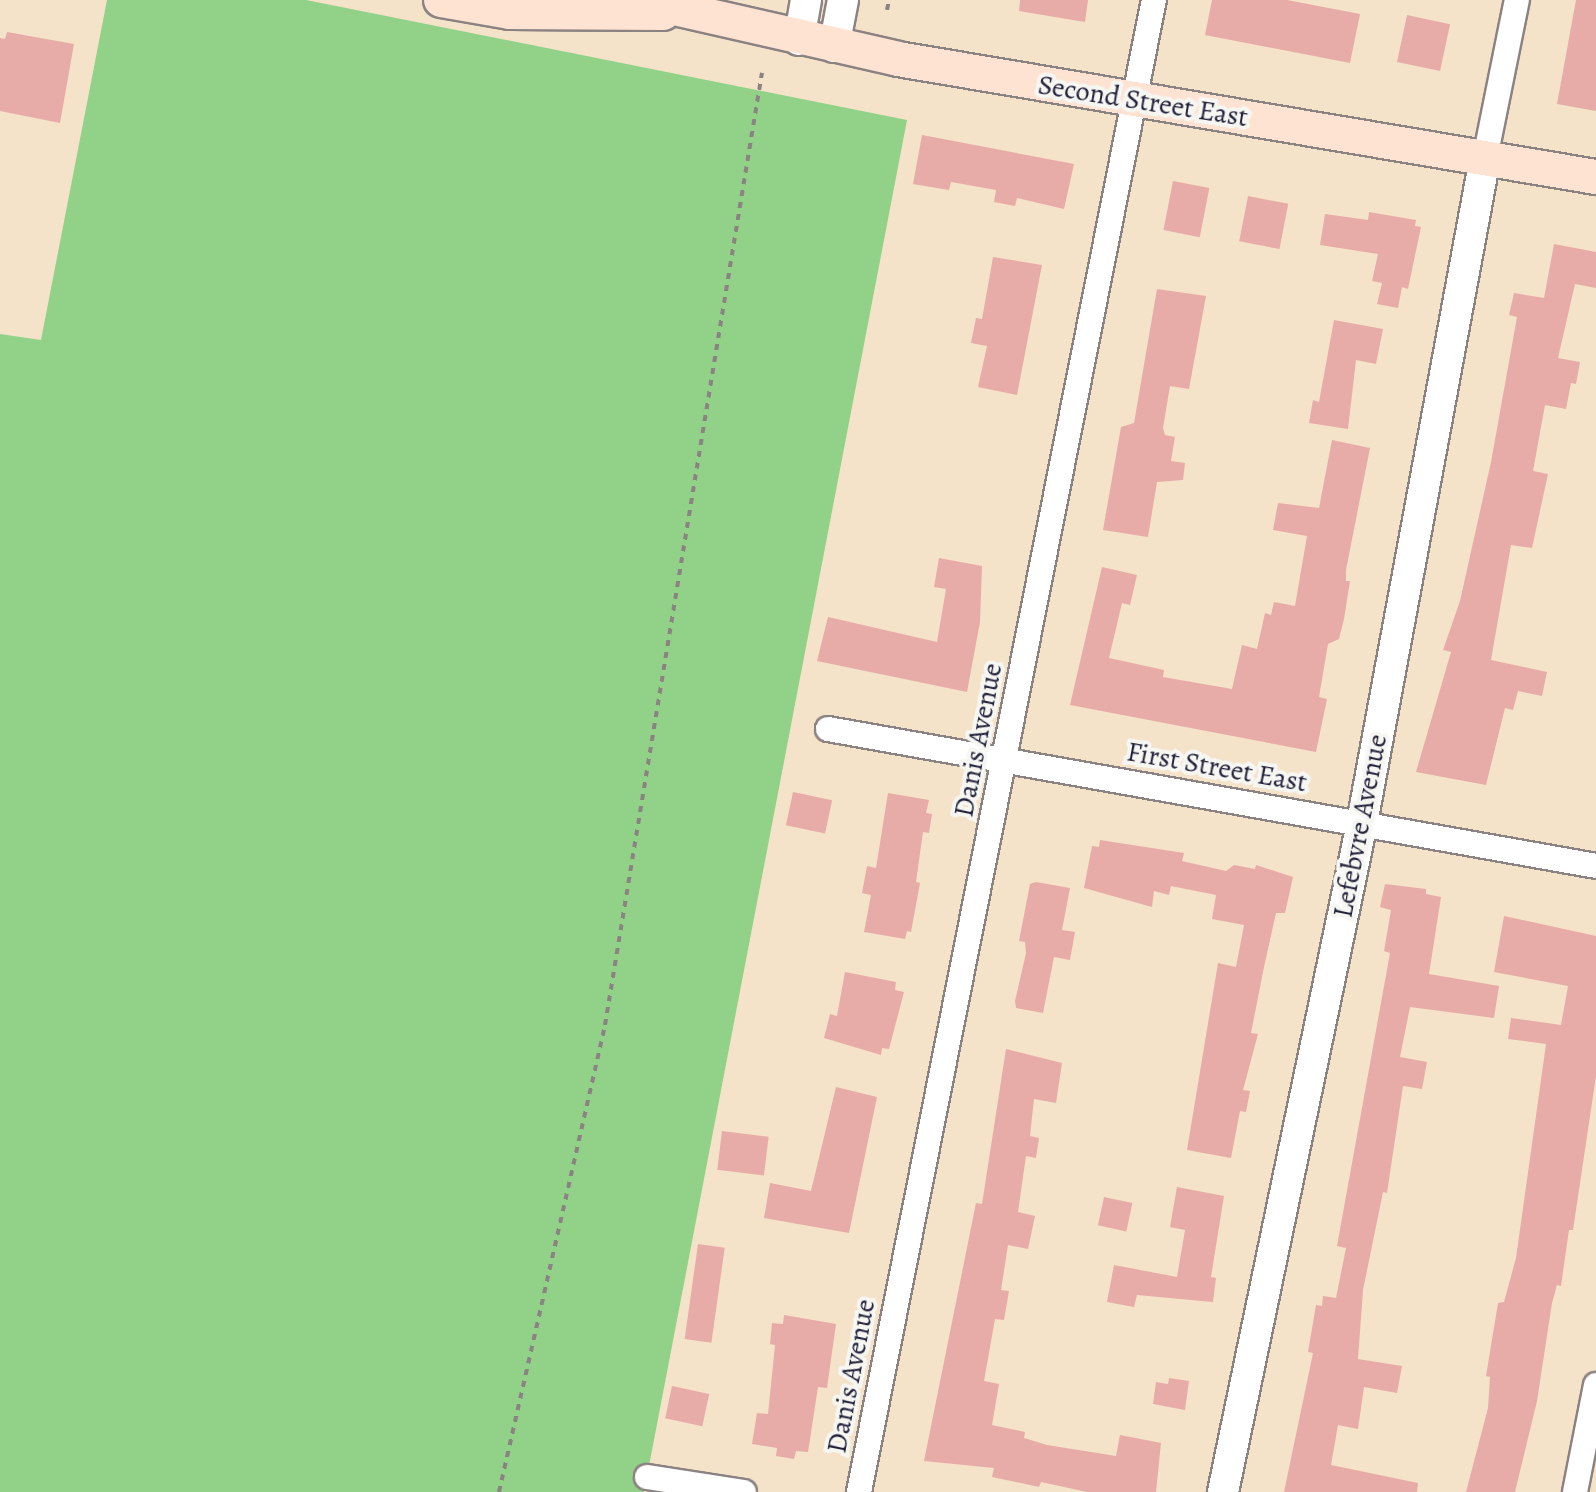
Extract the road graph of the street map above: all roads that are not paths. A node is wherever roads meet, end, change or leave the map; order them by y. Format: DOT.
graph roads {
  1 [pos="441,0"];
  2 [pos="639,0"];
  3 [pos="806,0"];
  4 [pos="843,0"];
  5 [pos="1154,0"];
  6 [pos="1517,0"];
  7 [pos="692,13"];
  8 [pos="799,40"];
  9 [pos="834,47"];
  10 [pos="1134,100"];
  11 [pos="1485,158"];
  12 [pos="1596,177"];
  13 [pos="828,729"];
  14 [pos="1005,759"];
  15 [pos="1362,823"];
  16 [pos="1596,866"];
  17 [pos="1596,1385"];
  18 [pos="647,1477"];
  19 [pos="744,1492"];
  20 [pos="859,1492"];
  21 [pos="1223,1492"];
  22 [pos="1575,1492"];
  1 -- 7 [label="main road, Second Street East"];
  2 -- 7 [label="main road, Second Street East"];
  3 -- 8 [label="street"];
  4 -- 9 [label="street"];
  5 -- 10 [label="street, Danis Avenue"];
  6 -- 11 [label="street"];
  7 -- 8 [label="main road, Second Street East"];
  8 -- 9 [label="main road, Second Street East"];
  9 -- 10 [label="main road, Second Street East"];
  10 -- 11 [label="main road, Second Street East"];
  10 -- 14 [label="street, Danis Avenue"];
  11 -- 12 [label="main road, Second Street East"];
  11 -- 15 [label="street, Lefebvre Avenue"];
  13 -- 14 [label="street, First Street East"];
  14 -- 15 [label="street, First Street East"];
  14 -- 20 [label="street, Danis Avenue"];
  15 -- 16 [label="street, First Street East"];
  15 -- 21 [label="street, Lefebvre Avenue"];
  17 -- 22 [label="street"];
  18 -- 19 [label="street"];
}
